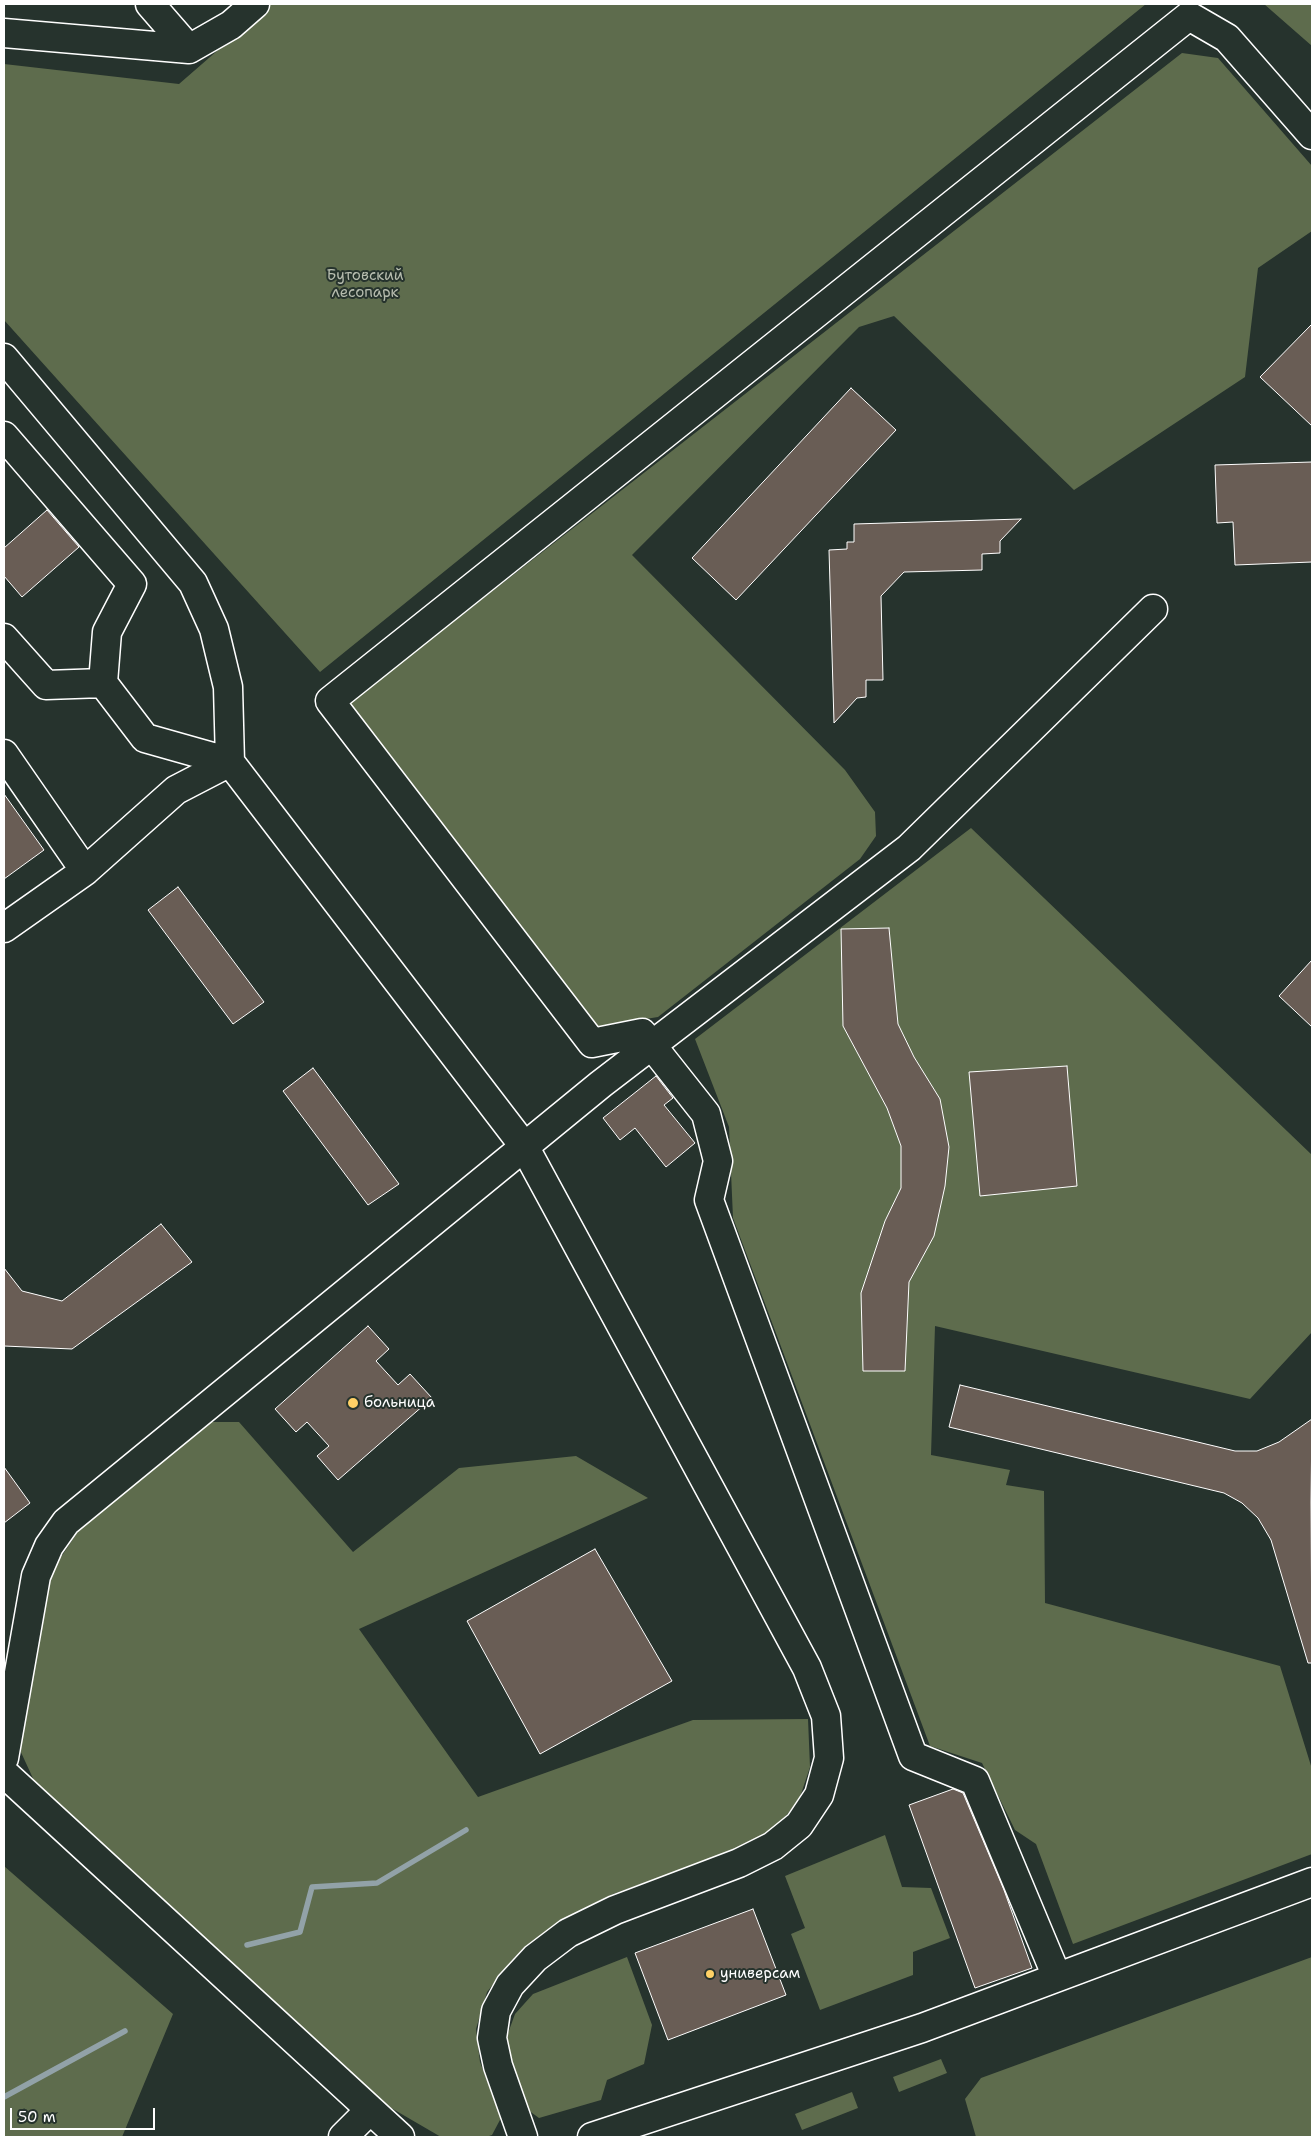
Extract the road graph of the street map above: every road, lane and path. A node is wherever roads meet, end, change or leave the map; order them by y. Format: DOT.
graph roads {
  1 [pos="150,4"];
  2 [pos="255,4"];
  3 [pos="4,32"];
  4 [pos="189,49"];
  5 [pos="1312,135"];
  6 [pos="4,358"];
  7 [pos="4,436"];
  8 [pos="1153,609"];
  9 [pos="4,638"];
  10 [pos="103,683"];
  11 [pos="4,754"];
  12 [pos="230,762"];
  13 [pos="85,871"];
  14 [pos="4,928"];
  15 [pos="651,1045"];
  16 [pos="524,1146"];
  17 [pos="4,1758"];
  18 [pos="4,1773"];
  19 [pos="1312,1882"];
  20 [pos="1057,1977"];
  21 [pos="370,2110"];
  22 [pos="628,2132"];
  23 [pos="343,2137"];
  24 [pos="400,2137"];
  25 [pos="523,2137"];
  26 [pos="592,2137"];
  1 -- 4 [label="street"];
  2 -- 4 [label="street"];
  3 -- 4 [label="street"];
  5 -- 15 [label="street"];
  6 -- 12 [label="street"];
  7 -- 10 [label="street"];
  8 -- 15 [label="street"];
  9 -- 10 [label="street"];
  10 -- 12 [label="street"];
  11 -- 13 [label="street"];
  12 -- 13 [label="street"];
  12 -- 16 [label="street"];
  13 -- 14 [label="street"];
  15 -- 16 [label="street"];
  15 -- 20 [label="street"];
  16 -- 17 [label="street"];
  16 -- 25 [label="street"];
  18 -- 21 [label="street"];
  19 -- 20 [label="street"];
  20 -- 22 [label="street"];
  21 -- 23 [label="street"];
  21 -- 24 [label="street"];
  22 -- 26 [label="street"];
}
